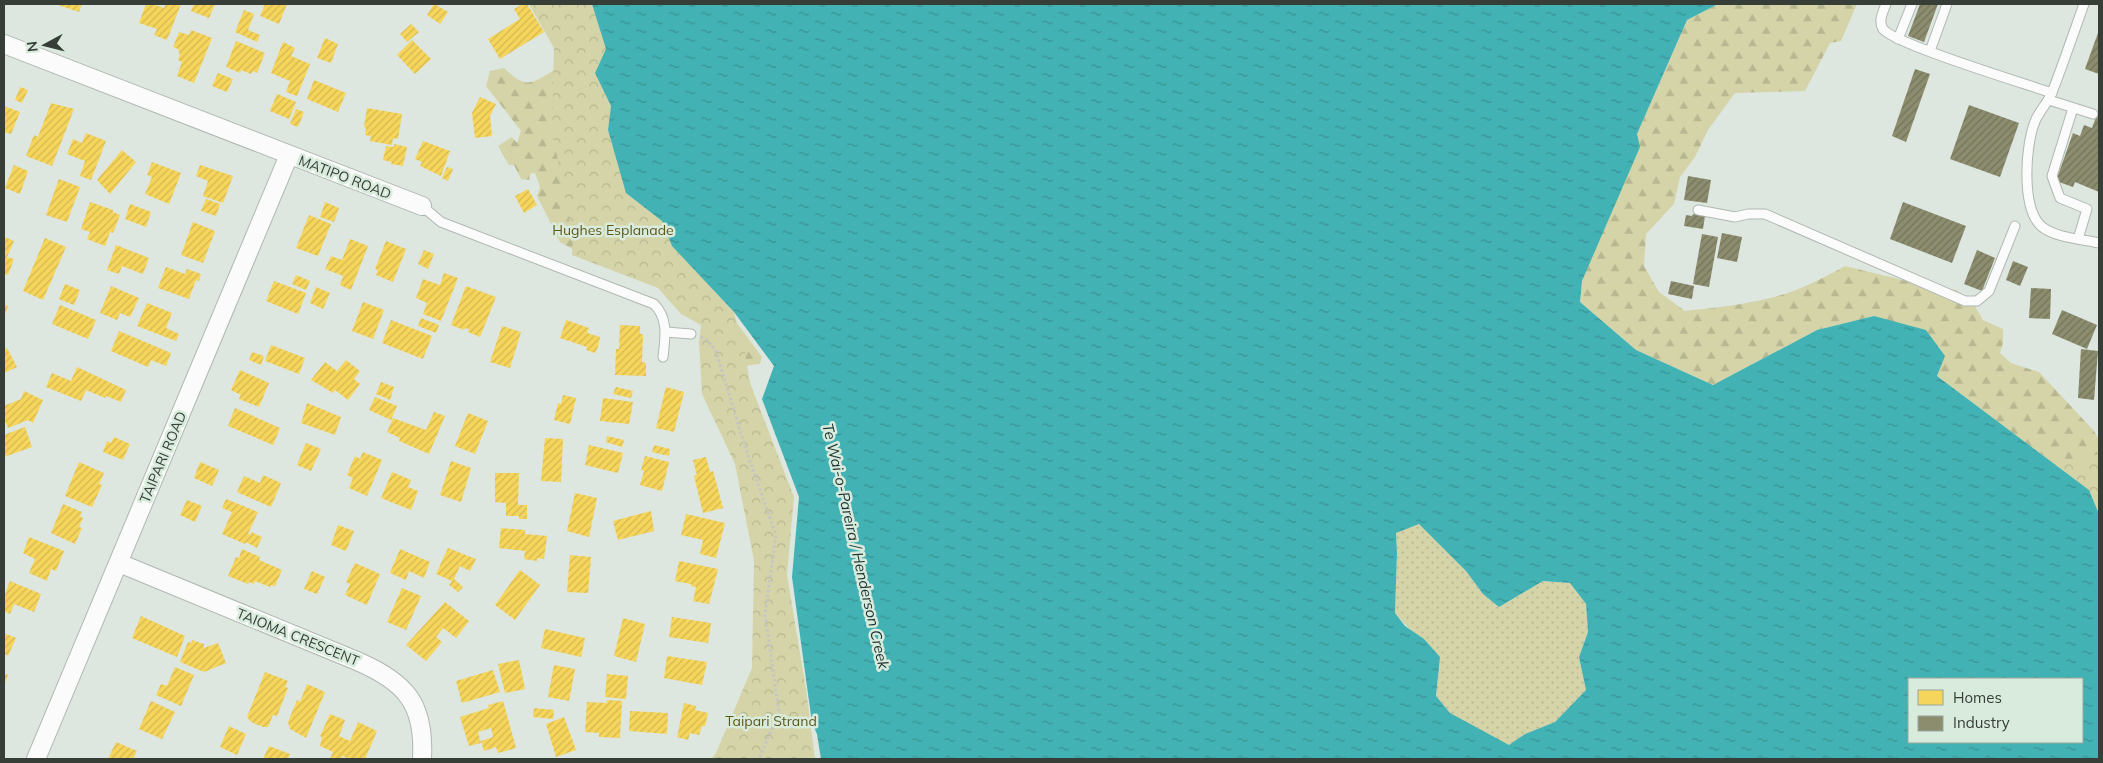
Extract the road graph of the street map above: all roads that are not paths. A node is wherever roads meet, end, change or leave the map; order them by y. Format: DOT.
graph roads {
  1 [pos="1886,4"];
  2 [pos="1912,4"];
  3 [pos="1947,4"];
  4 [pos="2084,4"];
  5 [pos="1898,38"];
  6 [pos="4,44"];
  7 [pos="1930,51"];
  8 [pos="2050,97"];
  9 [pos="2073,108"];
  10 [pos="2093,114"];
  11 [pos="290,156"];
  12 [pos="422,206"];
  13 [pos="1698,210"];
  14 [pos="2015,226"];
  15 [pos="2078,239"];
  16 [pos="2096,241"];
  17 [pos="666,332"];
  18 [pos="694,335"];
  19 [pos="663,357"];
  20 [pos="119,563"];
  21 [pos="36,759"];
  22 [pos="422,759"];
  1 -- 5 [label="lane"];
  2 -- 5 [label="lane"];
  3 -- 7 [label="lane"];
  4 -- 8 [label="lane"];
  5 -- 7 [label="lane"];
  6 -- 11 [label="street, MATIPO ROAD"];
  7 -- 8 [label="lane"];
  8 -- 9 [label="lane"];
  8 -- 15 [label="lane"];
  9 -- 10 [label="lane"];
  9 -- 15 [label="lane"];
  11 -- 12 [label="street, MATIPO ROAD"];
  11 -- 20 [label="street, TAIPARI ROAD"];
  12 -- 17 [label="lane, MATIPO ROAD"];
  13 -- 14 [label="lane"];
  15 -- 16 [label="lane"];
  17 -- 18 [label="lane"];
  17 -- 19 [label="lane, MATIPO ROAD"];
  20 -- 21 [label="street, TAIPARI ROAD"];
  20 -- 22 [label="street, TAIOMA CRESCENT"];
}
